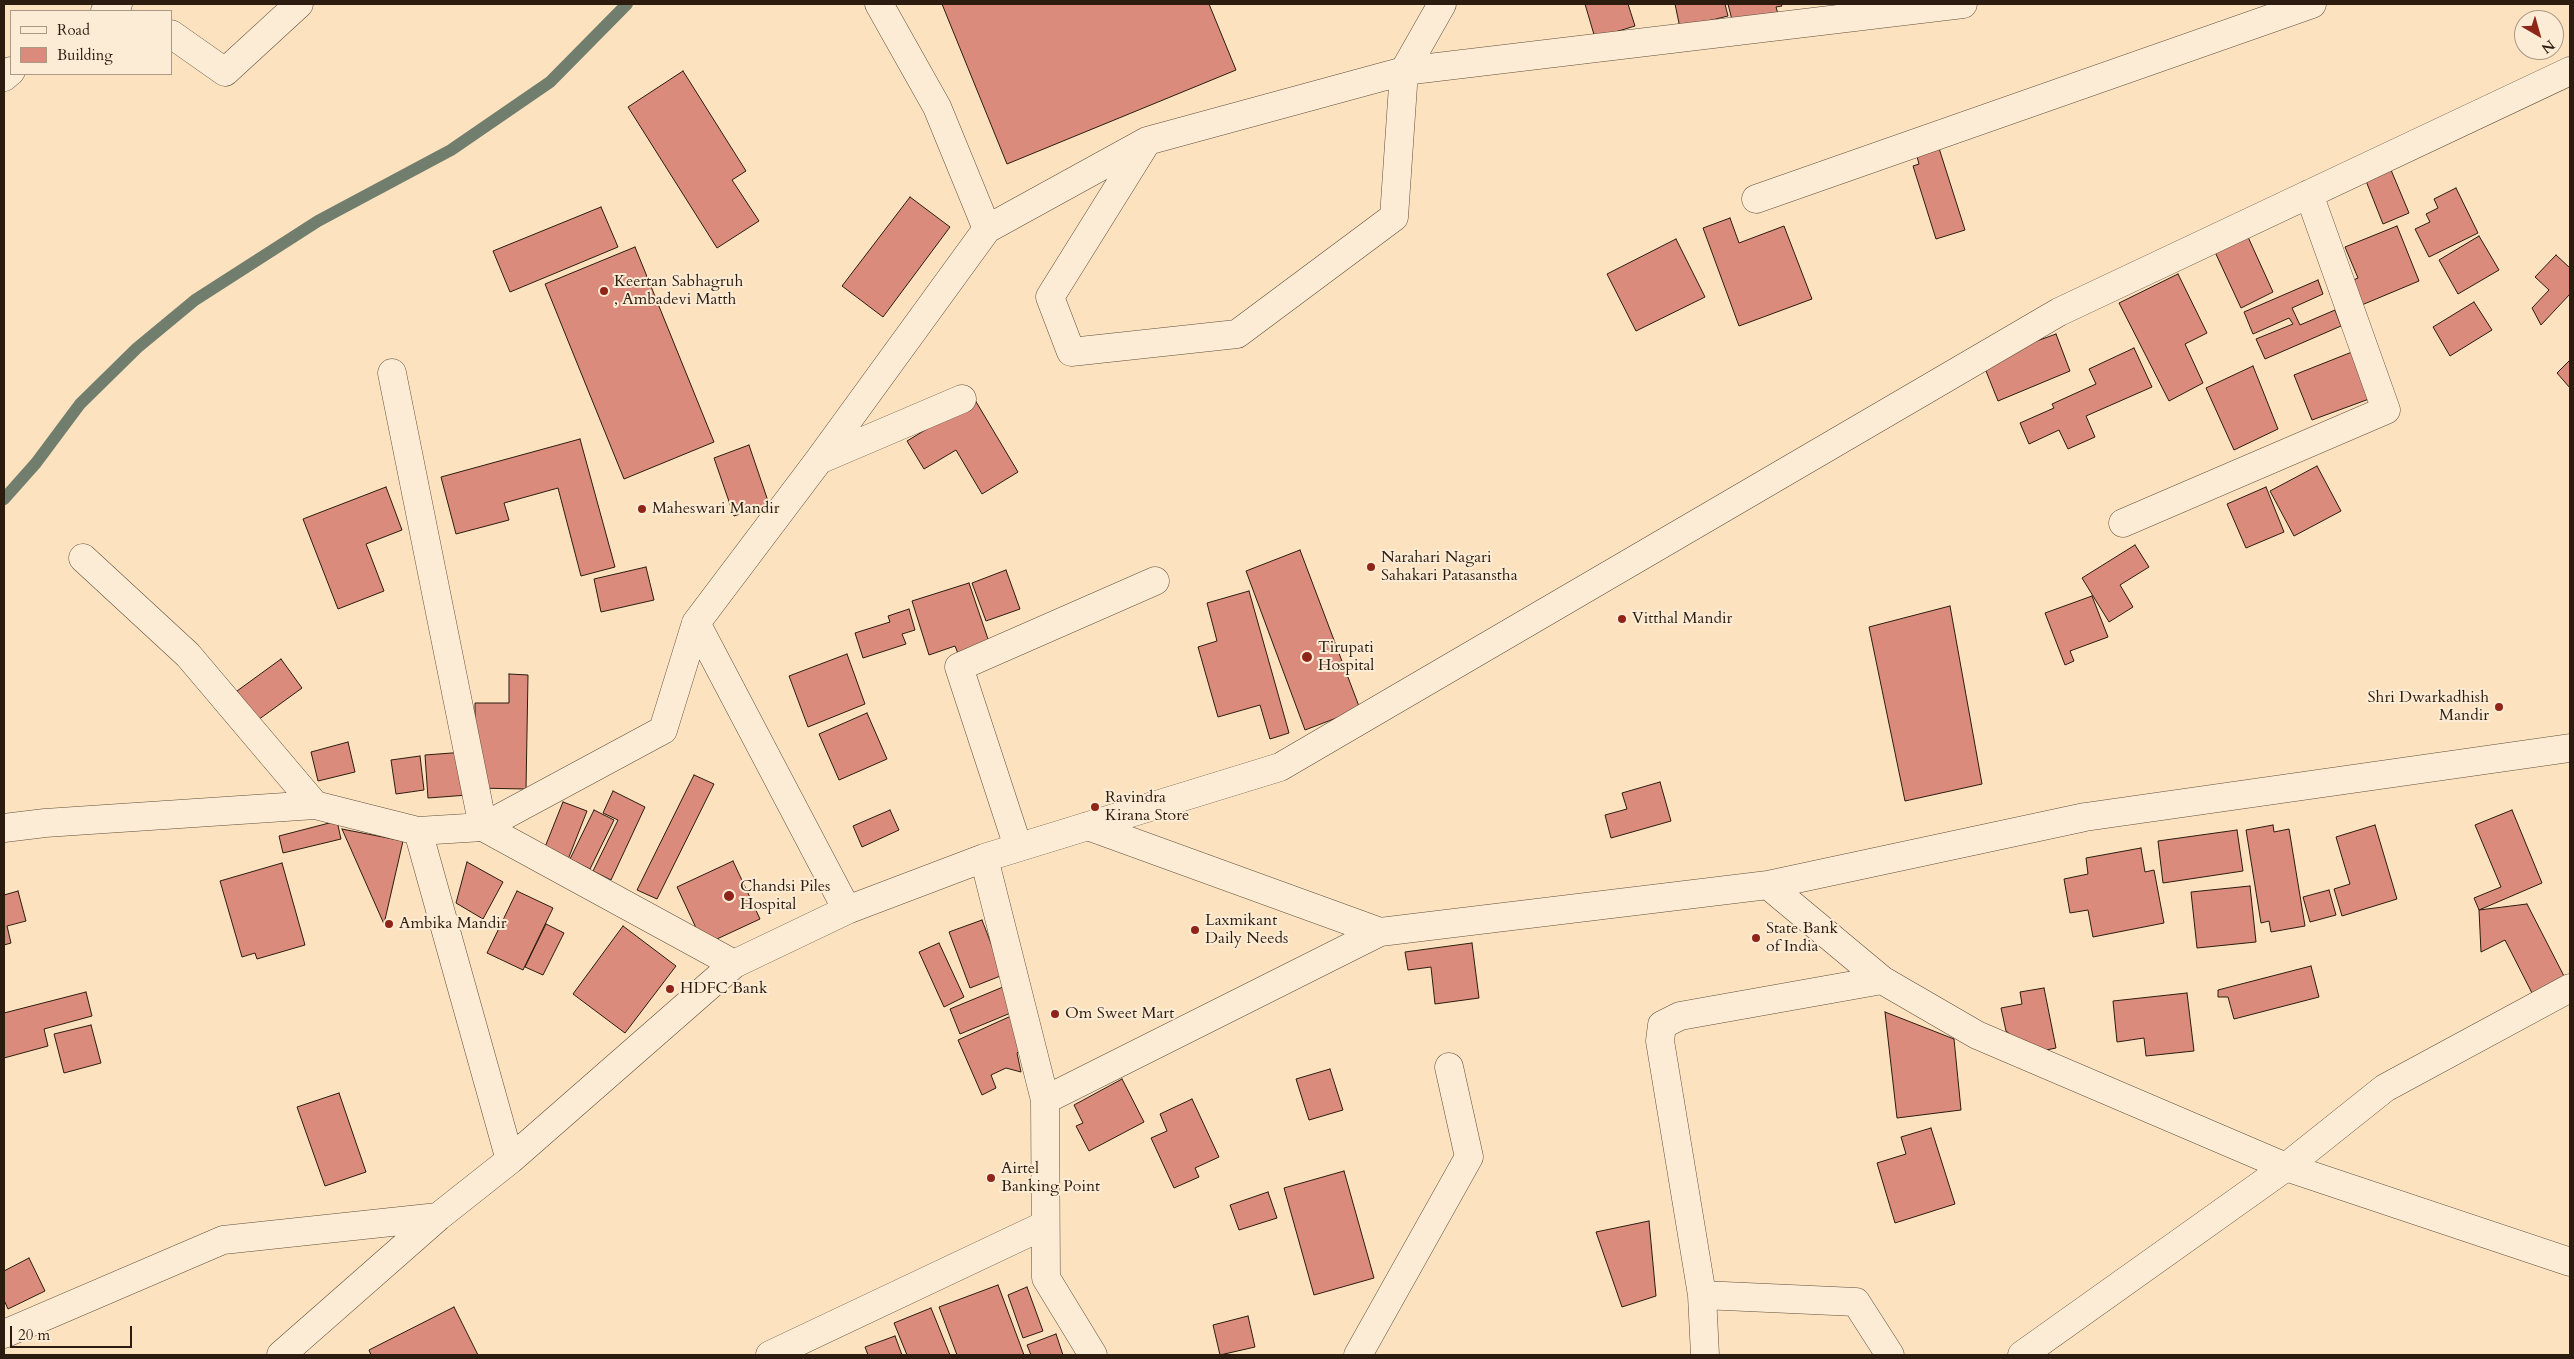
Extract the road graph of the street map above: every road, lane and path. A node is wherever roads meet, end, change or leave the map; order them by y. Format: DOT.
graph roads {
  1 [pos="118,4"];
  2 [pos="299,4"];
  3 [pos="879,4"];
  4 [pos="1442,4"];
  5 [pos="1963,4"];
  6 [pos="2312,4"];
  7 [pos="107,10"];
  8 [pos="172,35"];
  9 [pos="1404,71"];
  10 [pos="2570,71"];
  11 [pos="1147,141"];
  12 [pos="2309,194"];
  13 [pos="1756,199"];
  14 [pos="987,229"];
  15 [pos="392,373"];
  16 [pos="962,400"];
  17 [pos="819,460"];
  18 [pos="2123,523"];
  19 [pos="83,558"];
  20 [pos="1155,581"];
  21 [pos="696,623"];
  22 [pos="2570,748"];
  23 [pos="314,805"];
  24 [pos="1088,826"];
  25 [pos="483,827"];
  26 [pos="4,828"];
  27 [pos="418,831"];
  28 [pos="1018,847"];
  29 [pos="984,858"];
  30 [pos="1768,885"];
  31 [pos="848,910"];
  32 [pos="1380,932"];
  33 [pos="734,964"];
  34 [pos="1882,980"];
  35 [pos="2570,988"];
  36 [pos="1449,1067"];
  37 [pos="1045,1100"];
  38 [pos="510,1160"];
  39 [pos="2286,1167"];
  40 [pos="438,1217"];
  41 [pos="1046,1225"];
  42 [pos="2570,1262"];
  43 [pos="1702,1295"];
  44 [pos="4,1334"];
  45 [pos="281,1355"];
  46 [pos="770,1355"];
  47 [pos="1093,1355"];
  48 [pos="1358,1355"];
  49 [pos="1705,1355"];
  50 [pos="1890,1355"];
  51 [pos="2022,1355"];
  1 -- 7 [label="street"];
  2 -- 8 [label="street"];
  3 -- 14 [label="street"];
  4 -- 9 [label="street"];
  5 -- 9 [label="street"];
  6 -- 13 [label="street"];
  9 -- 11 [label="street"];
  9 -- 11 [label="street"];
  10 -- 12 [label="street"];
  11 -- 14 [label="street"];
  12 -- 18 [label="street"];
  12 -- 24 [label="street"];
  14 -- 17 [label="street"];
  15 -- 25 [label="street"];
  16 -- 17 [label="street"];
  17 -- 21 [label="street"];
  19 -- 23 [label="street"];
  20 -- 28 [label="street"];
  21 -- 25 [label="street"];
  21 -- 31 [label="street"];
  22 -- 30 [label="street"];
  23 -- 26 [label="street"];
  23 -- 27 [label="street"];
  24 -- 28 [label="street"];
  24 -- 32 [label="street"];
  25 -- 27 [label="street"];
  25 -- 33 [label="street"];
  27 -- 38 [label="street"];
  28 -- 29 [label="street"];
  29 -- 31 [label="street"];
  29 -- 37 [label="street"];
  30 -- 32 [label="street"];
  30 -- 34 [label="street"];
  31 -- 33 [label="street"];
  32 -- 37 [label="street"];
  33 -- 38 [label="street"];
  34 -- 39 [label="street"];
  34 -- 43 [label="street"];
  35 -- 39 [label="street"];
  36 -- 48 [label="street"];
  37 -- 41 [label="street"];
  38 -- 40 [label="street"];
  39 -- 42 [label="street"];
  39 -- 51 [label="street"];
  40 -- 44 [label="street"];
  40 -- 45 [label="street"];
  41 -- 46 [label="street"];
  41 -- 47 [label="street"];
  43 -- 49 [label="street"];
  43 -- 50 [label="street"];
}
